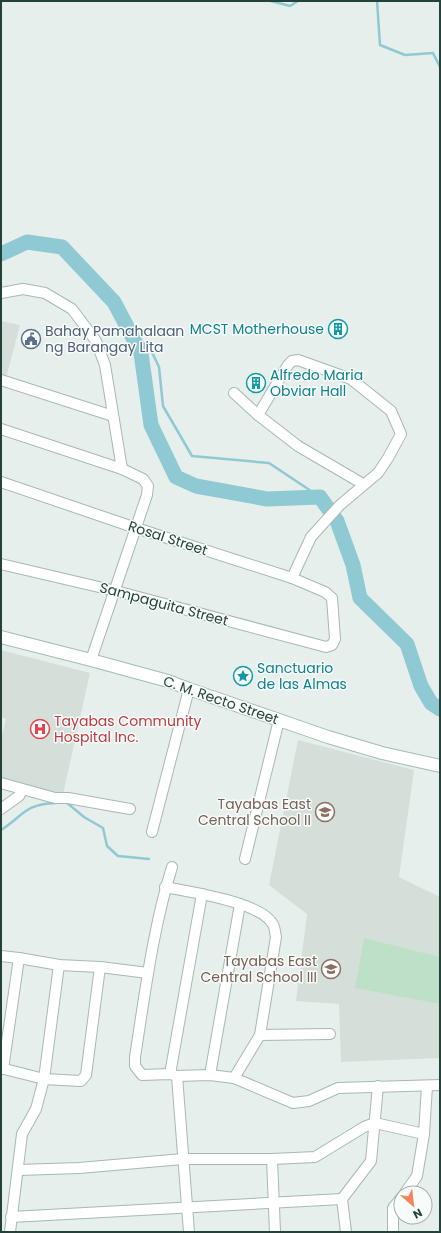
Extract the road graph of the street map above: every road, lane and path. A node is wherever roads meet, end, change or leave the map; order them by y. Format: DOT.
graph roads {
  1 [pos="1,293"];
  2 [pos="1,380"];
  3 [pos="234,393"];
  4 [pos="113,416"];
  5 [pos="258,416"];
  6 [pos="1,429"];
  7 [pos="122,469"];
  8 [pos="1,482"];
  9 [pos="363,484"];
  10 [pos="136,528"];
  11 [pos="1,564"];
  12 [pos="292,578"];
  13 [pos="116,591"];
  14 [pos="1,637"];
  15 [pos="326,647"];
  16 [pos="91,660"];
  17 [pos="189,689"];
  18 [pos="279,720"];
  19 [pos="440,766"];
  20 [pos="1,783"];
  21 [pos="22,790"];
  22 [pos="1,809"];
  23 [pos="130,809"];
  24 [pos="152,832"];
  25 [pos="245,859"];
  26 [pos="172,866"];
  27 [pos="166,887"];
  28 [pos="202,894"];
  29 [pos="240,904"];
  30 [pos="1,956"];
  31 [pos="19,958"];
  32 [pos="59,964"];
  33 [pos="100,967"];
  34 [pos="148,973"];
  35 [pos="330,1034"];
  36 [pos="260,1035"];
  37 [pos="2,1068"];
  38 [pos="210,1074"];
  39 [pos="174,1075"];
  40 [pos="234,1078"];
  41 [pos="44,1079"];
  42 [pos="440,1085"];
  43 [pos="378,1086"];
  44 [pos="427,1086"];
  45 [pos="375,1123"];
  46 [pos="424,1134"];
  47 [pos="183,1159"];
  48 [pos="272,1159"];
  49 [pos="18,1170"];
  50 [pos="410,1185"];
  51 [pos="342,1199"];
  52 [pos="274,1203"];
  53 [pos="187,1208"];
  54 [pos="11,1217"];
  55 [pos="10,1232"];
  56 [pos="189,1232"];
  57 [pos="275,1232"];
  58 [pos="346,1232"];
  1 -- 4 [label="street"];
  2 -- 4 [label="street"];
  3 -- 5 [label="street"];
  4 -- 7 [label="street"];
  5 -- 9 [label="street"];
  5 -- 9 [label="street"];
  6 -- 7 [label="street"];
  7 -- 10 [label="street"];
  8 -- 10 [label="street, Rosal Street"];
  9 -- 12 [label="street"];
  10 -- 12 [label="street, Rosal Street"];
  10 -- 13 [label="street"];
  11 -- 13 [label="street, Sampaguita Street"];
  12 -- 15 [label="street, Rosal Street"];
  13 -- 15 [label="street, Sampaguita Street"];
  13 -- 16 [label="street"];
  14 -- 16 [label="main road, C. M. Recto Street"];
  16 -- 17 [label="main road, C. M. Recto Street"];
  17 -- 18 [label="main road, C. M. Recto Street"];
  17 -- 24 [label="street"];
  18 -- 19 [label="main road, C. M. Recto Street"];
  18 -- 25 [label="street"];
  20 -- 21 [label="street"];
  21 -- 22 [label="street"];
  21 -- 23 [label="street"];
  26 -- 27 [label="street"];
  27 -- 28 [label="street"];
  27 -- 34 [label="street"];
  28 -- 29 [label="street"];
  28 -- 39 [label="street"];
  29 -- 36 [label="street"];
  29 -- 38 [label="street"];
  30 -- 31 [label="street"];
  31 -- 32 [label="street"];
  31 -- 37 [label="street"];
  32 -- 33 [label="street"];
  32 -- 41 [label="street"];
  33 -- 34 [label="street"];
  33 -- 41 [label="street"];
  34 -- 39 [label="street"];
  35 -- 36 [label="street"];
  36 -- 40 [label="street"];
  37 -- 41 [label="street"];
  38 -- 39 [label="street"];
  38 -- 40 [label="street"];
  39 -- 47 [label="street"];
  40 -- 43 [label="street"];
  41 -- 49 [label="street"];
  42 -- 44 [label="street"];
  43 -- 44 [label="street"];
  43 -- 45 [label="street"];
  44 -- 46 [label="street"];
  45 -- 46 [label="street"];
  45 -- 48 [label="street"];
  45 -- 51 [label="street"];
  46 -- 50 [label="street"];
  47 -- 48 [label="street"];
  47 -- 49 [label="street"];
  47 -- 53 [label="street"];
  48 -- 52 [label="street"];
  49 -- 54 [label="street"];
  51 -- 52 [label="street"];
  51 -- 58 [label="street"];
  52 -- 53 [label="street"];
  52 -- 57 [label="street"];
  53 -- 54 [label="street"];
  53 -- 56 [label="street"];
  54 -- 55 [label="street"];
}
